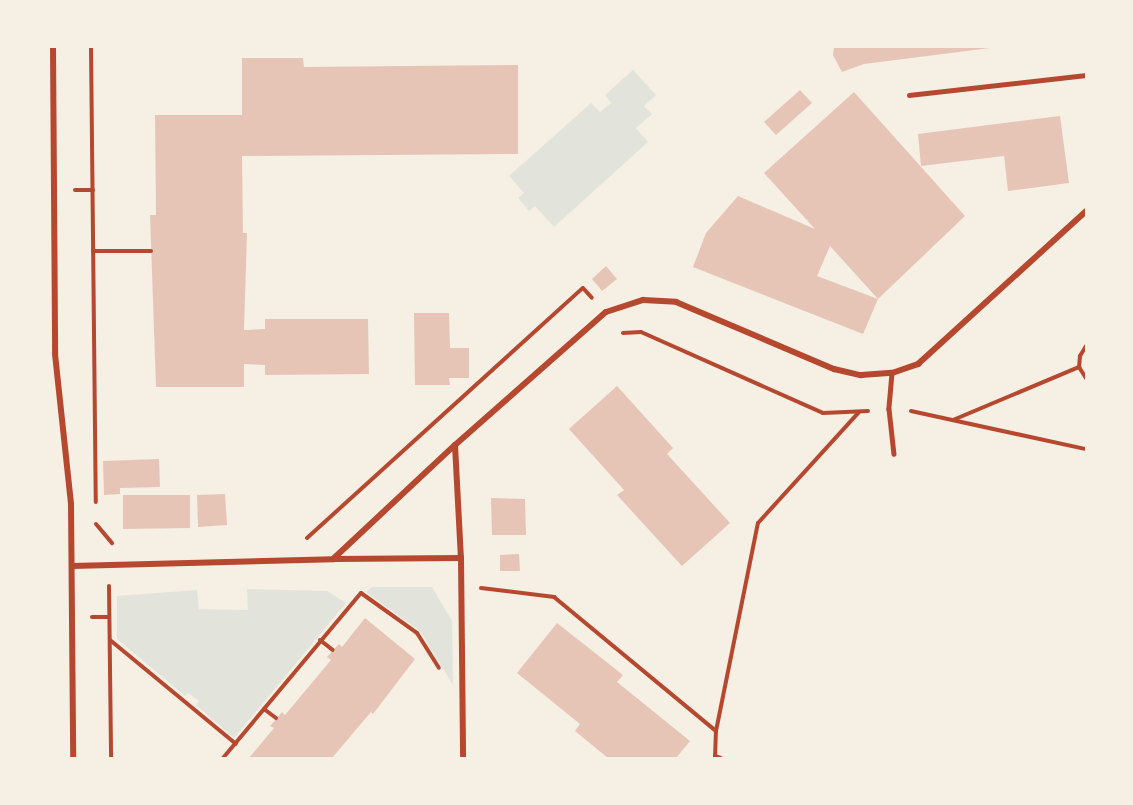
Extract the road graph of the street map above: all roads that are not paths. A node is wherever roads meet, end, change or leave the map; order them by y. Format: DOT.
graph roads {
  1 [pos="53,46"];
  2 [pos="1086,75"];
  3 [pos="909,95"];
  4 [pos="1086,211"];
  5 [pos="46,250"];
  6 [pos="55,250"];
  7 [pos="892,373"];
  8 [pos="455,445"];
  9 [pos="894,454"];
  10 [pos="461,558"];
  11 [pos="333,560"];
  12 [pos="72,566"];
  13 [pos="73,759"];
  14 [pos="463,759"];
  1 -- 6 [label="street"];
  2 -- 3 [label="lane"];
  4 -- 7 [label="street"];
  5 -- 6 [label="street"];
  6 -- 12 [label="street"];
  7 -- 8 [label="street"];
  7 -- 9 [label="lane"];
  8 -- 10 [label="street"];
  8 -- 11 [label="street"];
  10 -- 11 [label="street"];
  10 -- 14 [label="street"];
  11 -- 12 [label="street"];
  12 -- 13 [label="street"];
}
